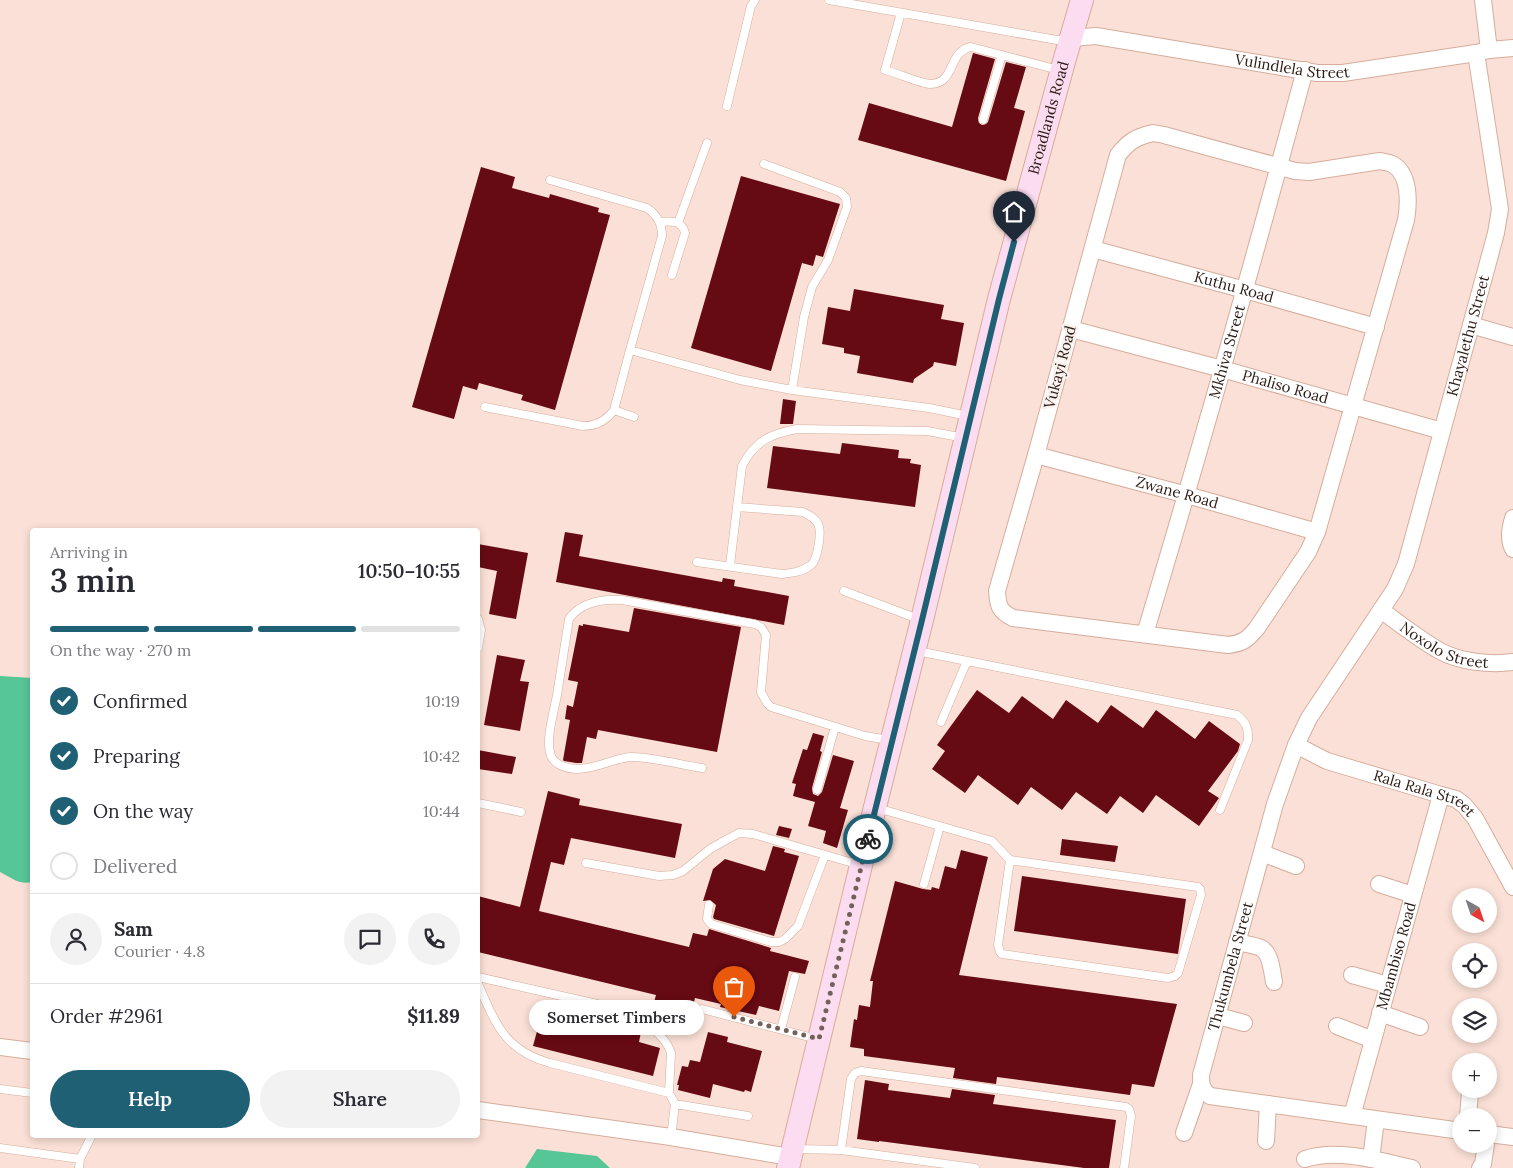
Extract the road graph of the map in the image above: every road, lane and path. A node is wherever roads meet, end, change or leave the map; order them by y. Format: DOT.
graph roads {
  1 [pos="755,0"];
  2 [pos="829,0"];
  3 [pos="1082,0"];
  4 [pos="1483,0"];
  5 [pos="901,13"];
  6 [pos="1071,38"];
  7 [pos="1513,48"];
  8 [pos="1483,52"];
  9 [pos="1002,55"];
  10 [pos="1305,70"];
  11 [pos="1061,71"];
  12 [pos="726,106"];
  13 [pos="983,120"];
  14 [pos="707,143"];
  15 [pos="764,164"];
  16 [pos="1279,166"];
  17 [pos="550,180"];
  18 [pos="1507,205"];
  19 [pos="660,222"];
  20 [pos="678,223"];
  21 [pos="1093,249"];
  22 [pos="672,276"];
  23 [pos="1245,290"];
  24 [pos="1471,325"];
  25 [pos="1376,327"];
  26 [pos="1071,329"];
  27 [pos="1513,337"];
  28 [pos="630,350"];
  29 [pos="1222,369"];
  30 [pos="792,390"];
  31 [pos="486,407"];
  32 [pos="1354,407"];
  33 [pos="614,410"];
  34 [pos="634,417"];
  35 [pos="969,427"];
  36 [pos="1442,431"];
  37 [pos="1036,455"];
  38 [pos="1187,495"];
  39 [pos="737,507"];
  40 [pos="1513,518"];
  41 [pos="1318,532"];
  42 [pos="1513,548"];
  43 [pos="697,562"];
  44 [pos="730,565"];
  45 [pos="844,591"];
  46 [pos="1381,610"];
  47 [pos="922,620"];
  48 [pos="1144,634"];
  49 [pos="915,650"];
  50 [pos="966,661"];
  51 [pos="1513,662"];
  52 [pos="942,722"];
  53 [pos="835,727"];
  54 [pos="892,741"];
  55 [pos="1296,745"];
  56 [pos="702,768"];
  57 [pos="817,790"];
  58 [pos="1441,795"];
  59 [pos="480,804"];
  60 [pos="875,808"];
  61 [pos="1220,810"];
  62 [pos="521,812"];
  63 [pos="940,826"];
  64 [pos="1262,853"];
  65 [pos="824,854"];
  66 [pos="1010,860"];
  67 [pos="586,863"];
  68 [pos="862,866"];
  69 [pos="1296,866"];
  70 [pos="924,884"];
  71 [pos="1379,884"];
  72 [pos="1513,887"];
  73 [pos="1413,895"];
  74 [pos="708,905"];
  75 [pos="1237,942"];
  76 [pos="1352,975"];
  77 [pos="480,977"];
  78 [pos="795,977"];
  79 [pos="1274,982"];
  80 [pos="1388,985"];
  81 [pos="480,988"];
  82 [pos="702,1008"];
  83 [pos="1380,1013"];
  84 [pos="1218,1016"];
  85 [pos="1244,1023"];
  86 [pos="1337,1026"];
  87 [pos="1420,1027"];
  88 [pos="781,1029"];
  89 [pos="819,1039"];
  90 [pos="1373,1040"];
  91 [pos="0,1047"];
  92 [pos="30,1051"];
  93 [pos="1201,1084"];
  94 [pos="0,1089"];
  95 [pos="30,1093"];
  96 [pos="669,1094"];
  97 [pos="675,1104"];
  98 [pos="1268,1104"];
  99 [pos="480,1110"];
  100 [pos="748,1116"];
  101 [pos="1352,1116"];
  102 [pos="1376,1120"];
  103 [pos="1452,1130"];
  104 [pos="1184,1132"];
  105 [pos="1497,1135"];
  106 [pos="671,1137"];
  107 [pos="1513,1137"];
  108 [pos="90,1138"];
  109 [pos="1266,1141"];
  110 [pos="0,1148"];
  111 [pos="842,1150"];
  112 [pos="1485,1153"];
  113 [pos="790,1158"];
  114 [pos="80,1159"];
  115 [pos="1371,1159"];
  116 [pos="1305,1160"];
  117 [pos="79,1168"];
  118 [pos="975,1168"];
  119 [pos="1124,1168"];
  120 [pos="1412,1168"];
  121 [pos="1480,1168"];
  1 -- 12 [label="lane"];
  2 -- 5 [label="lane"];
  3 -- 6 [label="main road, Broadlands Road"];
  4 -- 8 [label="street, Khayalethu Street"];
  5 -- 6 [label="lane"];
  5 -- 9 [label="lane"];
  6 -- 10 [label="street, Vulindlela Street"];
  6 -- 11 [label="main road, Broadlands Road"];
  7 -- 8 [label="street, Vulindlela Street"];
  8 -- 10 [label="street, Vulindlela Street"];
  8 -- 18 [label="street, Khayalethu Street"];
  9 -- 11 [label="lane"];
  9 -- 13 [label="lane"];
  10 -- 16 [label="street, Mkhiva Street"];
  11 -- 35 [label="main road, Broadlands Road"];
  14 -- 20 [label="lane"];
  15 -- 30 [label="lane"];
  16 -- 21 [label="street, Vukayi Road"];
  16 -- 23 [label="street, Mkhiva Street"];
  16 -- 25 [label="street, Vukayi Road"];
  17 -- 19 [label="lane"];
  18 -- 24 [label="street, Khayalethu Street"];
  19 -- 20 [label="lane"];
  19 -- 28 [label="lane"];
  20 -- 22 [label="lane"];
  21 -- 23 [label="street, Kuthu Road"];
  21 -- 26 [label="street, Vukayi Road"];
  23 -- 25 [label="street, Kuthu Road"];
  23 -- 29 [label="street, Mkhiva Street"];
  24 -- 27 [label="street"];
  24 -- 36 [label="street, Khayalethu Street"];
  25 -- 32 [label="street, Vukayi Road"];
  26 -- 29 [label="street, Phaliso Road"];
  26 -- 37 [label="street, Vukayi Road"];
  28 -- 30 [label="lane"];
  28 -- 33 [label="lane"];
  29 -- 32 [label="street, Phaliso Road"];
  29 -- 38 [label="street, Mkhiva Street"];
  30 -- 35 [label="lane"];
  31 -- 33 [label="lane"];
  32 -- 36 [label="street, Phaliso Road"];
  32 -- 41 [label="street, Vukayi Road"];
  33 -- 34 [label="lane"];
  35 -- 39 [label="lane"];
  35 -- 47 [label="main road, Broadlands Road"];
  36 -- 46 [label="street, Khayalethu Street"];
  37 -- 38 [label="street, Zwane Road"];
  37 -- 48 [label="street, Vukayi Road"];
  38 -- 41 [label="street, Zwane Road"];
  38 -- 48 [label="street, Mkhiva Street"];
  39 -- 44 [label="lane"];
  39 -- 44 [label="lane"];
  40 -- 42 [label="street"];
  41 -- 48 [label="street, Vukayi Road"];
  43 -- 44 [label="lane"];
  45 -- 47 [label="lane"];
  46 -- 51 [label="street, Noxolo Street"];
  46 -- 55 [label="street, Thukumbela Street"];
  47 -- 49 [label="main road, Broadlands Road"];
  49 -- 50 [label="lane"];
  49 -- 54 [label="main road, Broadlands Road"];
  50 -- 52 [label="lane"];
  50 -- 61 [label="lane"];
  53 -- 54 [label="lane"];
  53 -- 56 [label="lane"];
  53 -- 57 [label="lane"];
  54 -- 60 [label="main road, Broadlands Road"];
  55 -- 58 [label="street, Rala Rala Street"];
  55 -- 64 [label="street, Thukumbela Street"];
  58 -- 72 [label="street, Rala Rala Street"];
  58 -- 73 [label="street, Mbambiso Road"];
  59 -- 62 [label="lane"];
  60 -- 63 [label="lane"];
  60 -- 68 [label="main road, Broadlands Road"];
  63 -- 66 [label="lane"];
  63 -- 70 [label="lane"];
  64 -- 69 [label="street"];
  64 -- 75 [label="street, Thukumbela Street"];
  65 -- 67 [label="lane"];
  65 -- 68 [label="lane"];
  65 -- 74 [label="lane"];
  66 -- 66 [label="lane"];
  68 -- 89 [label="main road, Broadlands Road"];
  71 -- 73 [label="street"];
  73 -- 80 [label="street, Mbambiso Road"];
  75 -- 79 [label="street"];
  75 -- 84 [label="street, Thukumbela Street"];
  76 -- 80 [label="street"];
  77 -- 96 [label="lane"];
  78 -- 88 [label="lane"];
  80 -- 83 [label="street, Mbambiso Road"];
  81 -- 96 [label="lane"];
  82 -- 88 [label="lane"];
  83 -- 87 [label="street"];
  83 -- 90 [label="street, Mbambiso Road"];
  84 -- 85 [label="street"];
  84 -- 93 [label="street, Thukumbela Street"];
  86 -- 90 [label="street"];
  88 -- 89 [label="lane"];
  89 -- 113 [label="main road, Broadlands Road"];
  90 -- 101 [label="street, Mbambiso Road"];
  91 -- 92 [label="street"];
  93 -- 98 [label="street"];
  93 -- 104 [label="street, Thukumbela Street"];
  94 -- 95 [label="lane"];
  96 -- 97 [label="lane"];
  97 -- 100 [label="lane"];
  97 -- 106 [label="lane"];
  98 -- 101 [label="street"];
  98 -- 109 [label="street"];
  99 -- 106 [label="street"];
  101 -- 102 [label="street"];
  102 -- 103 [label="street"];
  102 -- 115 [label="street"];
  105 -- 107 [label="street"];
  106 -- 113 [label="street"];
  108 -- 114 [label="lane"];
  110 -- 114 [label="lane"];
  111 -- 113 [label="lane"];
  111 -- 118 [label="lane"];
  111 -- 119 [label="lane"];
  112 -- 121 [label="street"];
  114 -- 117 [label="lane"];
  115 -- 116 [label="street"];
  115 -- 120 [label="street"];
}
